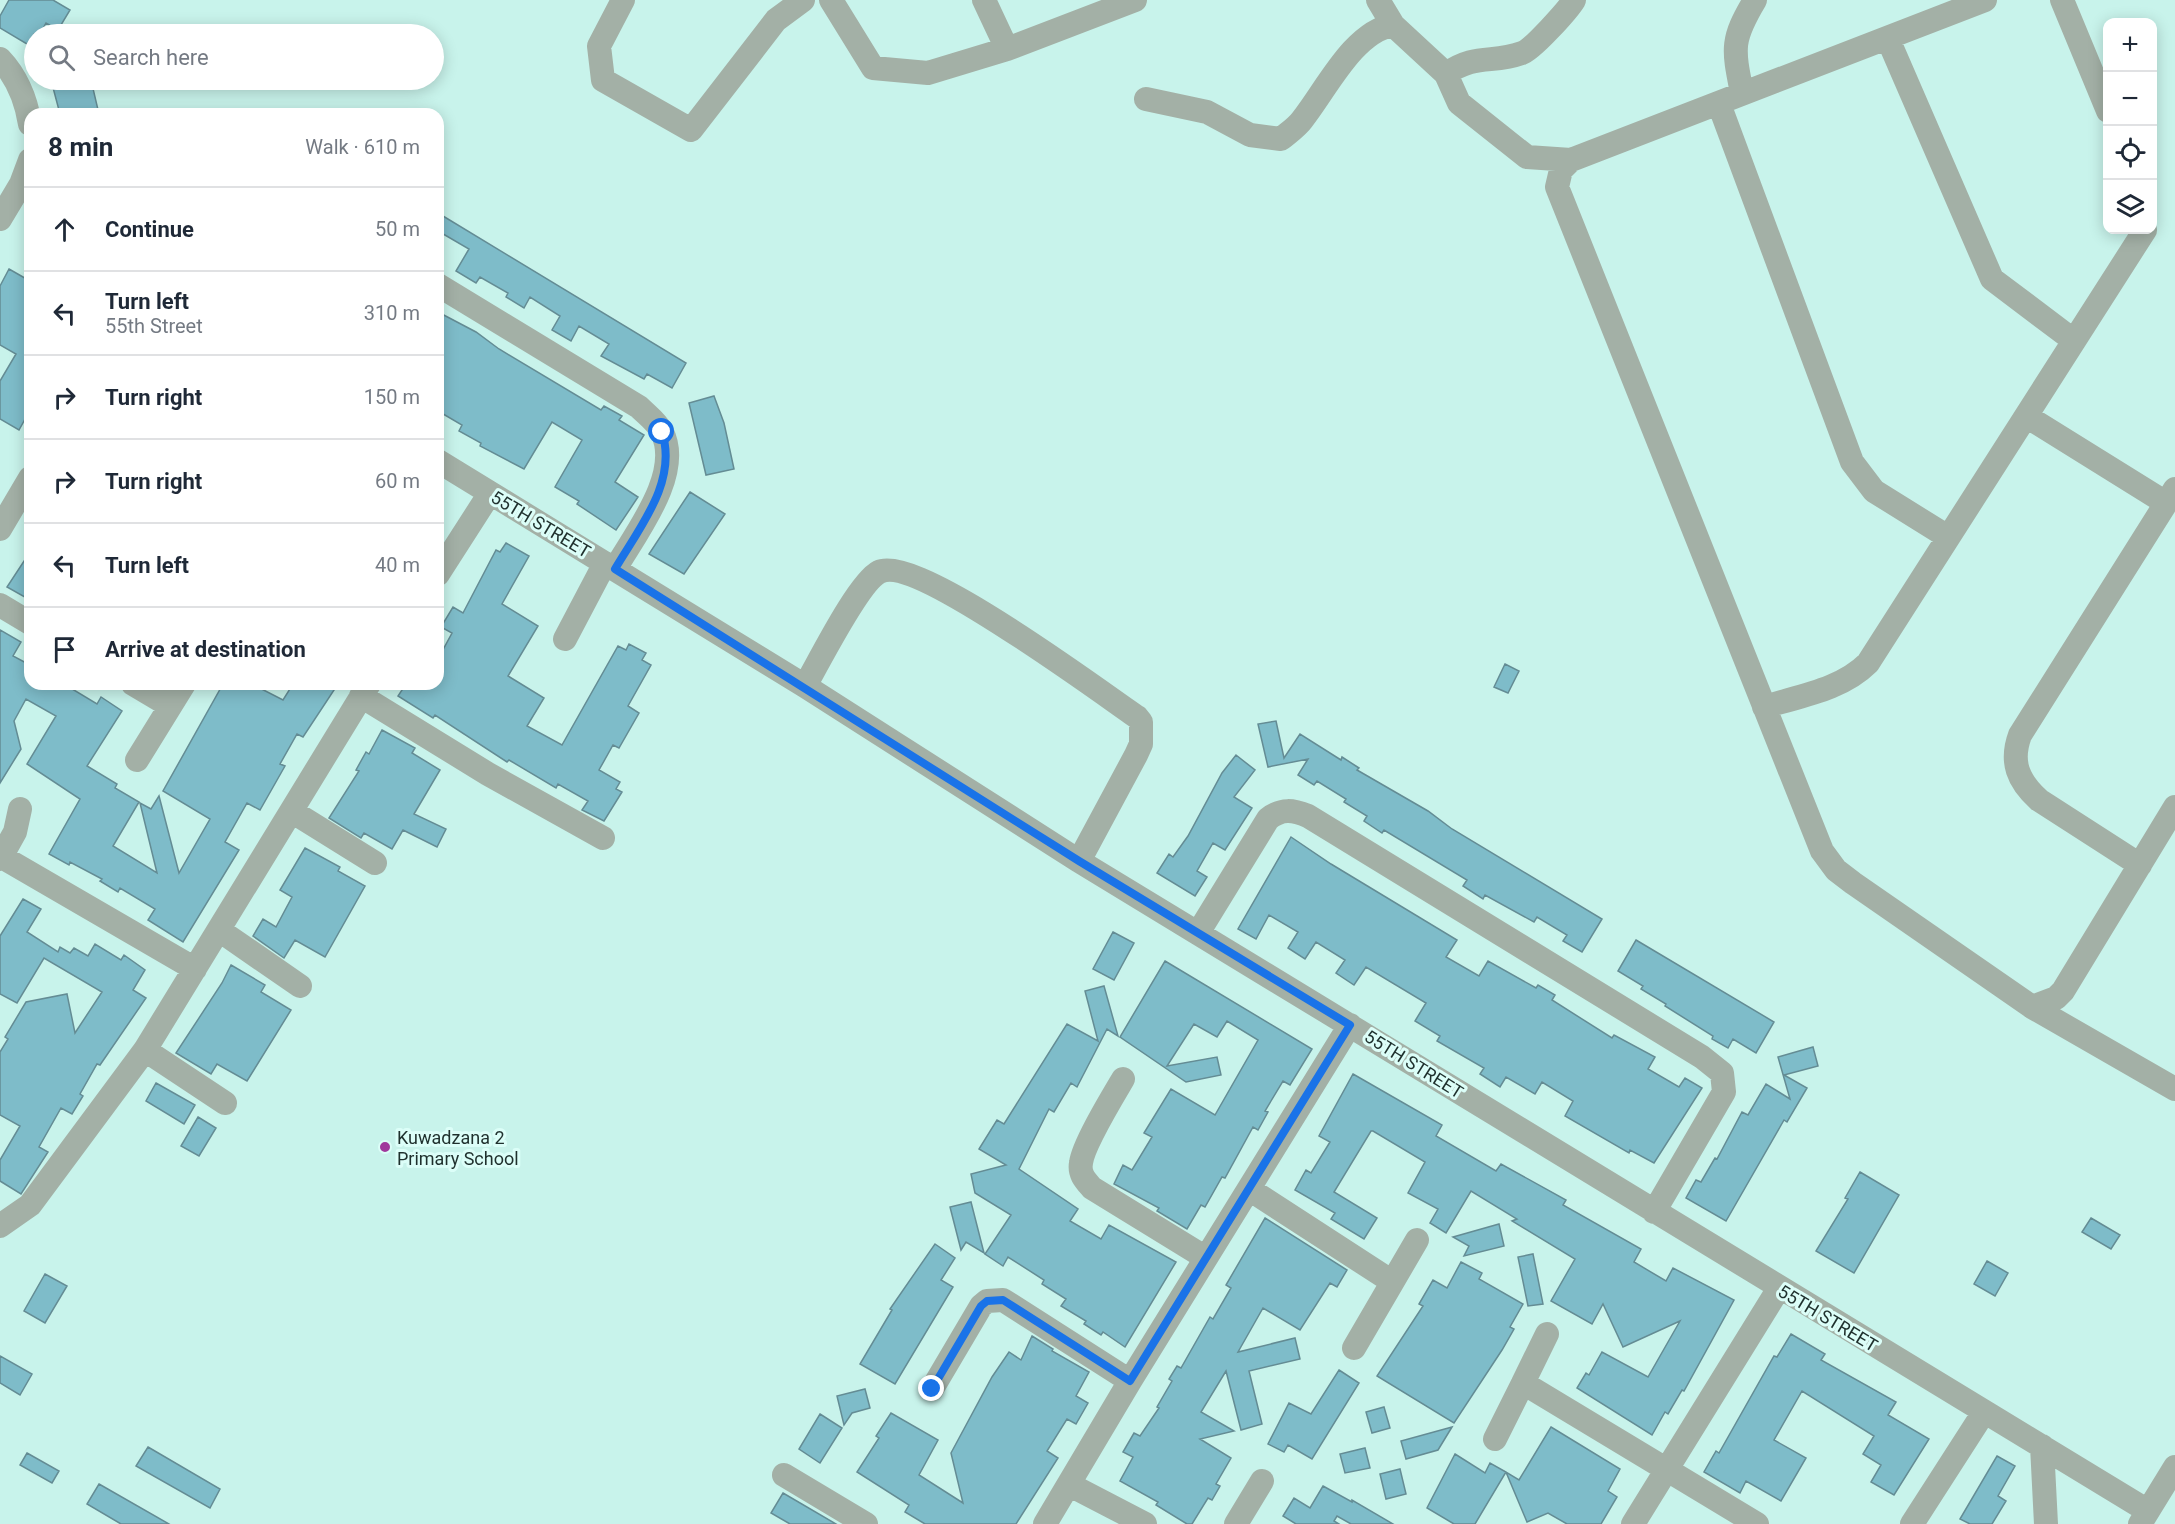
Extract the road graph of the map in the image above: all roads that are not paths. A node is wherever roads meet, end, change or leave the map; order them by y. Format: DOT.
graph roads {
  1 [pos="623,0"];
  2 [pos="803,0"];
  3 [pos="831,0"];
  4 [pos="984,0"];
  5 [pos="1135,0"];
  6 [pos="1378,0"];
  7 [pos="1574,0"];
  8 [pos="1755,0"];
  9 [pos="1985,0"];
  10 [pos="2062,0"];
  11 [pos="1393,25"];
  12 [pos="1888,39"];
  13 [pos="1007,49"];
  14 [pos="0,59"];
  15 [pos="1446,74"];
  16 [pos="1742,93"];
  17 [pos="1146,99"];
  18 [pos="2103,99"];
  19 [pos="1719,104"];
  20 [pos="26,108"];
  21 [pos="1571,160"];
  22 [pos="24,176"];
  23 [pos="24,208"];
  24 [pos="3,214"];
  25 [pos="2142,234"];
  26 [pos="444,289"];
  27 [pos="2073,340"];
  28 [pos="2026,416"];
  29 [pos="444,465"];
  30 [pos="24,487"];
  31 [pos="490,493"];
  32 [pos="2170,496"];
  33 [pos="3,517"];
  34 [pos="1948,537"];
  35 [pos="444,565"];
  36 [pos="610,566"];
  37 [pos="0,605"];
  38 [pos="24,619"];
  39 [pos="565,639"];
  40 [pos="805,686"];
  41 [pos="143,690"];
  42 [pos="180,690"];
  43 [pos="365,690"];
  44 [pos="170,706"];
  45 [pos="1764,707"];
  46 [pos="137,760"];
  47 [pos="2175,807"];
  48 [pos="20,809"];
  49 [pos="292,812"];
  50 [pos="603,838"];
  51 [pos="1,858"];
  52 [pos="1079,861"];
  53 [pos="375,863"];
  54 [pos="2140,865"];
  55 [pos="219,930"];
  56 [pos="1198,933"];
  57 [pos="195,969"];
  58 [pos="300,986"];
  59 [pos="2032,1006"];
  60 [pos="1350,1025"];
  61 [pos="145,1050"];
  62 [pos="1123,1079"];
  63 [pos="2175,1089"];
  64 [pos="225,1103"];
  65 [pos="1249,1189"];
  66 [pos="1654,1212"];
  67 [pos="0,1226"];
  68 [pos="1417,1240"];
  69 [pos="1206,1258"];
  70 [pos="1391,1281"];
  71 [pos="1779,1288"];
  72 [pos="1547,1334"];
  73 [pos="1354,1348"];
  74 [pos="1130,1381"];
  75 [pos="1523,1383"];
  76 [pos="932,1389"];
  77 [pos="1984,1412"];
  78 [pos="1495,1439"];
  79 [pos="2042,1446"];
  80 [pos="2175,1467"];
  81 [pos="1666,1470"];
  82 [pos="784,1475"];
  83 [pos="1262,1481"];
  84 [pos="1070,1485"];
  85 [pos="2144,1517"];
  86 [pos="866,1524"];
  87 [pos="1045,1524"];
  88 [pos="1145,1524"];
  89 [pos="1236,1524"];
  90 [pos="1633,1524"];
  91 [pos="1757,1524"];
  92 [pos="1912,1524"];
  93 [pos="2046,1524"];
  1 -- 2 [label="street"];
  3 -- 13 [label="street"];
  4 -- 13 [label="street"];
  5 -- 13 [label="street"];
  6 -- 11 [label="street"];
  7 -- 15 [label="street"];
  8 -- 16 [label="street"];
  9 -- 12 [label="street"];
  10 -- 18 [label="street"];
  11 -- 15 [label="street"];
  11 -- 17 [label="street"];
  12 -- 16 [label="street"];
  12 -- 27 [label="street"];
  14 -- 20 [label="street"];
  15 -- 21 [label="street"];
  16 -- 19 [label="street"];
  19 -- 21 [label="street"];
  19 -- 34 [label="street"];
  21 -- 45 [label="street"];
  22 -- 24 [label="street"];
  23 -- 24 [label="street"];
  25 -- 27 [label="street"];
  26 -- 36 [label="street"];
  27 -- 28 [label="street"];
  28 -- 32 [label="street"];
  28 -- 34 [label="street"];
  29 -- 31 [label="street, 55TH STREET"];
  30 -- 33 [label="street"];
  31 -- 35 [label="street"];
  31 -- 36 [label="street, 55TH STREET"];
  32 -- 54 [label="street"];
  34 -- 45 [label="street"];
  36 -- 39 [label="street"];
  36 -- 40 [label="street, 55TH STREET"];
  37 -- 38 [label="street"];
  40 -- 52 [label="street, 55TH STREET"];
  40 -- 52 [label="street"];
  41 -- 44 [label="street"];
  42 -- 44 [label="street"];
  43 -- 49 [label="street"];
  43 -- 50 [label="street"];
  44 -- 46 [label="street"];
  45 -- 59 [label="street"];
  47 -- 54 [label="street"];
  48 -- 51 [label="street"];
  49 -- 53 [label="street"];
  49 -- 55 [label="street"];
  51 -- 57 [label="street"];
  52 -- 56 [label="street, 55TH STREET"];
  54 -- 59 [label="street"];
  55 -- 57 [label="street"];
  55 -- 58 [label="street"];
  56 -- 60 [label="street, 55TH STREET"];
  56 -- 66 [label="street"];
  57 -- 61 [label="street"];
  59 -- 63 [label="street"];
  60 -- 65 [label="street"];
  60 -- 66 [label="street, 55TH STREET"];
  61 -- 64 [label="street"];
  61 -- 67 [label="street"];
  62 -- 69 [label="street"];
  65 -- 69 [label="street"];
  65 -- 70 [label="street"];
  66 -- 71 [label="street, 55TH STREET"];
  68 -- 70 [label="street"];
  69 -- 74 [label="street"];
  70 -- 73 [label="street"];
  71 -- 77 [label="street, 55TH STREET"];
  71 -- 81 [label="street"];
  72 -- 75 [label="street"];
  74 -- 76 [label="street"];
  74 -- 84 [label="street"];
  75 -- 78 [label="street"];
  75 -- 81 [label="street"];
  77 -- 79 [label="street, 55TH STREET"];
  77 -- 92 [label="street"];
  79 -- 85 [label="street, 55TH STREET"];
  79 -- 93 [label="street"];
  80 -- 85 [label="street"];
  81 -- 90 [label="street"];
  81 -- 91 [label="street"];
  82 -- 86 [label="street"];
  83 -- 89 [label="street"];
  84 -- 87 [label="street"];
  84 -- 88 [label="street"];
}
